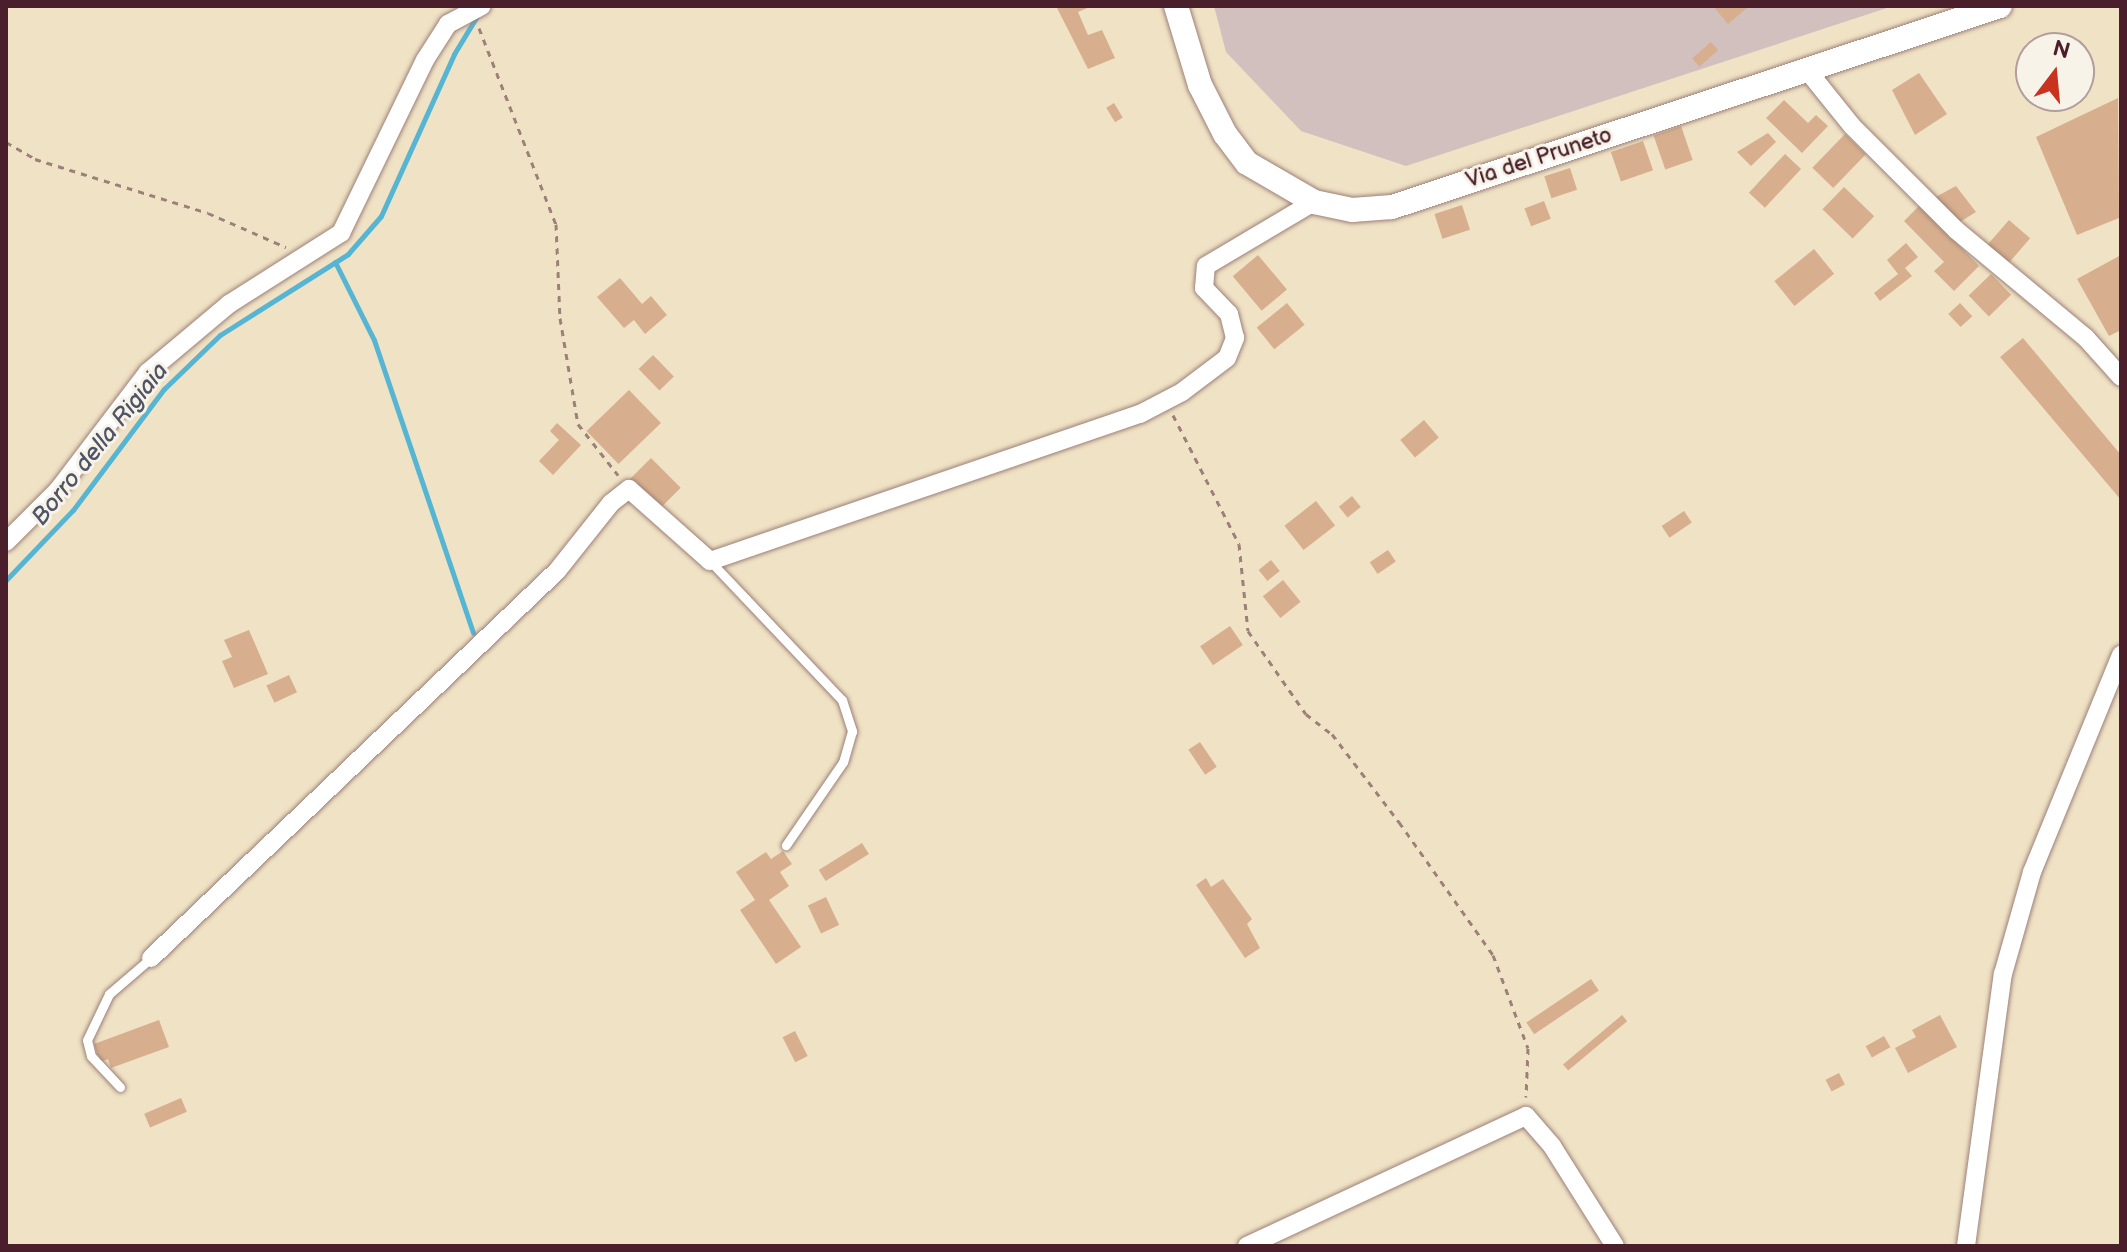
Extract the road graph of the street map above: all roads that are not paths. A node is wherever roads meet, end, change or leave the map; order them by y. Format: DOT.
graph roads {
  1 [pos="1176,6"];
  2 [pos="2000,6"];
  3 [pos="478,10"];
  4 [pos="1807,70"];
  5 [pos="1314,202"];
  6 [pos="2121,377"];
  7 [pos="6,542"];
  8 [pos="710,561"];
  9 [pos="2121,655"];
  10 [pos="786,845"];
  11 [pos="151,958"];
  12 [pos="120,1087"];
  13 [pos="1247,1246"];
  14 [pos="1615,1246"];
  15 [pos="1966,1246"];
  1 -- 5 [label="street, Via del Pruneto"];
  2 -- 4 [label="street, Via del Pruneto"];
  3 -- 7 [label="street"];
  4 -- 5 [label="street, Via del Pruneto"];
  4 -- 6 [label="street"];
  5 -- 8 [label="street"];
  8 -- 10 [label="lane"];
  8 -- 11 [label="street"];
  9 -- 15 [label="street"];
  11 -- 12 [label="lane"];
  13 -- 14 [label="street"];
}
